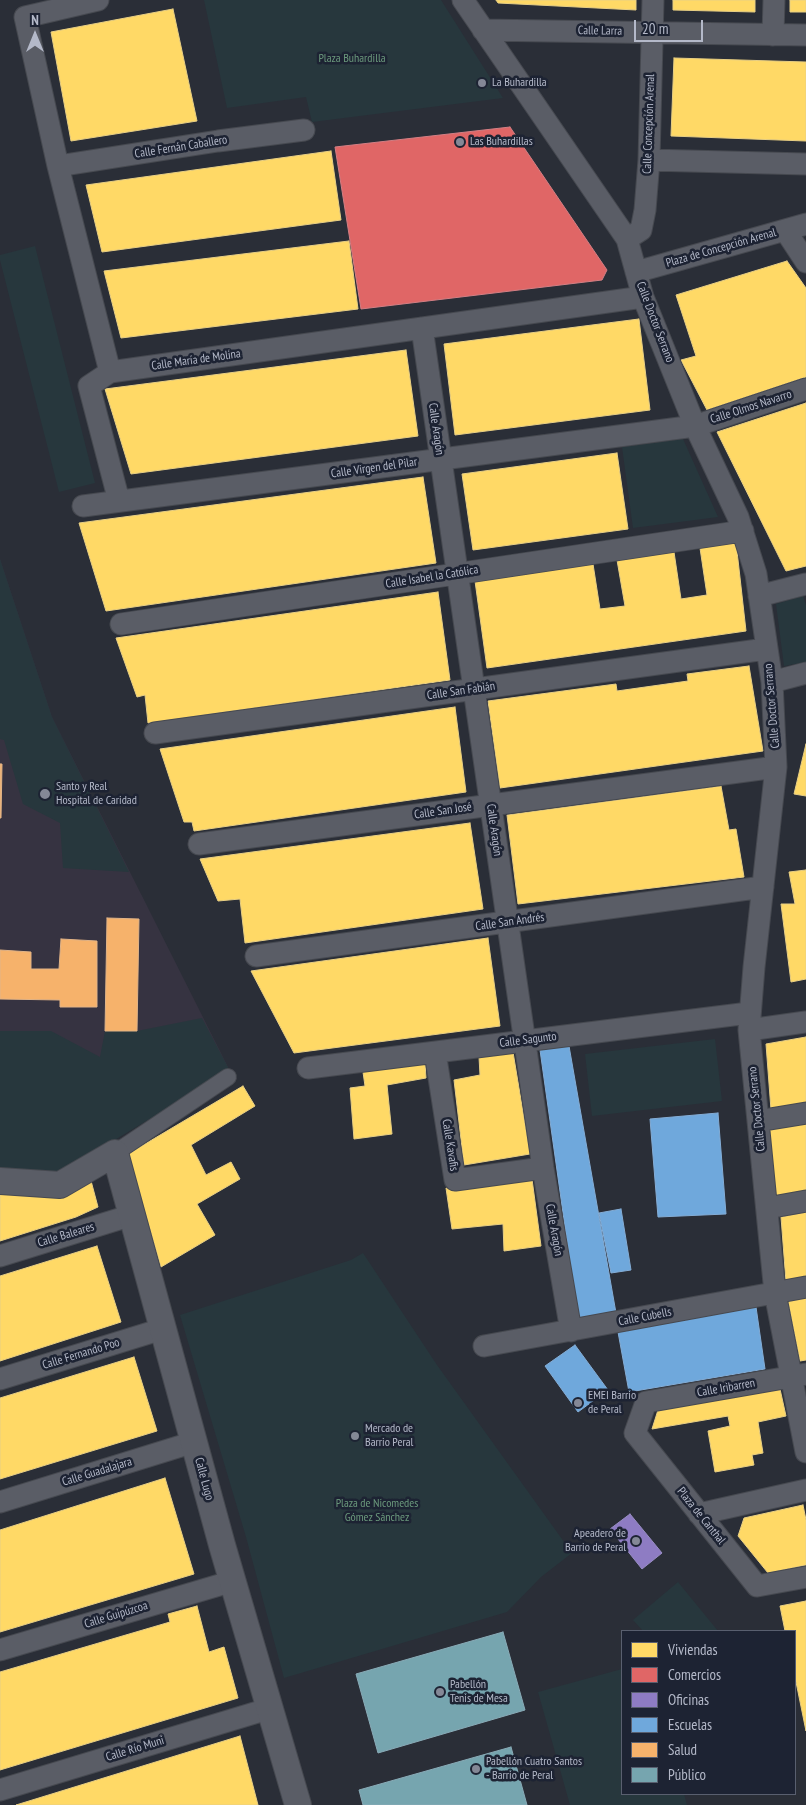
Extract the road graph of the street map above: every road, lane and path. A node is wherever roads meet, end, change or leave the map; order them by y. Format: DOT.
graph roads {
  1 [pos="98,0"];
  2 [pos="463,0"];
  3 [pos="653,0"];
  4 [pos="774,0"];
  5 [pos="483,30"];
  6 [pos="652,32"];
  7 [pos="773,35"];
  8 [pos="806,35"];
  9 [pos="304,130"];
  10 [pos="649,160"];
  11 [pos="806,164"];
  12 [pos="58,166"];
  13 [pos="806,224"];
  14 [pos="785,230"];
  15 [pos="627,239"];
  16 [pos="806,262"];
  17 [pos="636,272"];
  18 [pos="644,296"];
  19 [pos="422,328"];
  20 [pos="110,372"];
  21 [pos="806,389"];
  22 [pos="695,426"];
  23 [pos="440,459"];
  24 [pos="119,501"];
  25 [pos="83,506"];
  26 [pos="743,531"];
  27 [pos="457,573"];
  28 [pos="806,584"];
  29 [pos="759,596"];
  30 [pos="120,624"];
  31 [pos="766,649"];
  32 [pos="806,673"];
  33 [pos="772,682"];
  34 [pos="474,689"];
  35 [pos="155,733"];
  36 [pos="776,766"];
  37 [pos="490,805"];
  38 [pos="199,844"];
  39 [pos="763,887"];
  40 [pos="507,922"];
  41 [pos="256,956"];
  42 [pos="749,1022"];
  43 [pos="806,1022"];
  44 [pos="525,1041"];
  45 [pos="435,1052"];
  46 [pos="308,1068"];
  47 [pos="228,1077"];
  48 [pos="806,1113"];
  49 [pos="758,1121"];
  50 [pos="115,1153"];
  51 [pos="543,1168"];
  52 [pos="0,1181"];
  53 [pos="806,1201"];
  54 [pos="767,1208"];
  55 [pos="132,1215"];
  56 [pos="0,1256"];
  57 [pos="806,1287"];
  58 [pos="775,1293"];
  59 [pos="162,1329"];
  60 [pos="571,1331"];
  61 [pos="484,1346"];
  62 [pos="799,1375"];
  63 [pos="0,1379"];
  64 [pos="646,1402"];
  65 [pos="194,1442"];
  66 [pos="806,1452"];
  67 [pos="806,1490"];
  68 [pos="0,1502"];
  69 [pos="699,1514"];
  70 [pos="806,1576"];
  71 [pos="233,1581"];
  72 [pos="0,1650"];
  73 [pos="270,1708"];
  74 [pos="0,1790"];
  75 [pos="298,1805"];
  1 -- 12 [label="street"];
  2 -- 5 [label="street, Calle Doctor Serrano"];
  3 -- 6 [label="street, Calle Concepción Arenal"];
  4 -- 7 [label="street"];
  5 -- 6 [label="street, Calle Larra"];
  5 -- 15 [label="street, Calle Doctor Serrano"];
  6 -- 7 [label="street, Calle Larra"];
  6 -- 10 [label="street, Calle Concepción Arenal"];
  7 -- 8 [label="street, Calle Larra"];
  9 -- 12 [label="street, Calle Fernán Caballero"];
  10 -- 11 [label="street"];
  10 -- 15 [label="street, Calle Concepción Arenal"];
  12 -- 20 [label="street"];
  13 -- 14 [label="street, Plaza de Concepción Arenal"];
  14 -- 16 [label="street"];
  14 -- 17 [label="street, Plaza de Concepción Arenal"];
  15 -- 17 [label="street, Calle Doctor Serrano"];
  17 -- 18 [label="street, Calle Doctor Serrano"];
  18 -- 19 [label="street, Calle María de Molina"];
  18 -- 22 [label="street, Calle Doctor Serrano"];
  19 -- 20 [label="street, Calle María de Molina"];
  19 -- 23 [label="street, Calle Aragón"];
  20 -- 24 [label="street"];
  21 -- 22 [label="street, Calle Olmos Navarro"];
  22 -- 23 [label="street, Calle Virgen del Pilar"];
  22 -- 26 [label="street, Calle Doctor Serrano"];
  23 -- 24 [label="street, Calle Virgen del Pilar"];
  23 -- 27 [label="street, Calle Aragón"];
  24 -- 25 [label="street, Calle Virgen del Pilar"];
  26 -- 27 [label="street, Calle Isabel la Católica"];
  26 -- 29 [label="street, Calle Doctor Serrano"];
  27 -- 30 [label="street, Calle Isabel la Católica"];
  27 -- 34 [label="street, Calle Aragón"];
  28 -- 29 [label="street"];
  29 -- 31 [label="street, Calle Doctor Serrano"];
  31 -- 33 [label="street, Calle Doctor Serrano"];
  31 -- 34 [label="street, Calle San Fabián"];
  32 -- 33 [label="street"];
  33 -- 36 [label="street, Calle Doctor Serrano"];
  34 -- 35 [label="street, Calle San Fabián"];
  34 -- 37 [label="street, Calle Aragón"];
  36 -- 37 [label="street, Calle San José"];
  36 -- 39 [label="street, Calle Doctor Serrano"];
  37 -- 38 [label="street, Calle San José"];
  37 -- 40 [label="street, Calle Aragón"];
  39 -- 40 [label="street, Calle San Andrés"];
  39 -- 42 [label="street, Calle Doctor Serrano"];
  40 -- 41 [label="street, Calle San Andrés"];
  40 -- 44 [label="street, Calle Aragón"];
  42 -- 43 [label="street, Calle Sagunto"];
  42 -- 44 [label="street, Calle Sagunto"];
  42 -- 49 [label="street, Calle Doctor Serrano"];
  44 -- 45 [label="street, Calle Sagunto"];
  44 -- 51 [label="street, Calle Aragón"];
  45 -- 46 [label="street, Calle Sagunto"];
  45 -- 51 [label="street, Calle Kavafis"];
  47 -- 50 [label="street"];
  48 -- 49 [label="street"];
  49 -- 54 [label="street, Calle Doctor Serrano"];
  50 -- 52 [label="street"];
  50 -- 55 [label="street, Calle Lugo"];
  51 -- 60 [label="street, Calle Aragón"];
  53 -- 54 [label="street"];
  54 -- 58 [label="street, Calle Doctor Serrano"];
  55 -- 56 [label="street, Calle Baleares"];
  55 -- 59 [label="street, Calle Lugo"];
  57 -- 58 [label="street, Calle Cubells"];
  58 -- 60 [label="street, Calle Cubells"];
  58 -- 62 [label="street, Calle Doctor Serrano"];
  59 -- 63 [label="street, Calle Fernando Poo"];
  59 -- 65 [label="street, Calle Lugo"];
  60 -- 61 [label="street, Calle Cubells"];
  62 -- 64 [label="street, Calle Iribarren"];
  62 -- 66 [label="street, Calle Doctor Serrano"];
  64 -- 69 [label="street, Plaza de Canthal"];
  65 -- 68 [label="street, Calle Guadalajara"];
  65 -- 71 [label="street, Calle Lugo"];
  67 -- 69 [label="street"];
  69 -- 70 [label="street, Plaza de Canthal"];
  71 -- 72 [label="street, Calle Guipúzcoa"];
  71 -- 73 [label="street, Calle Lugo"];
  73 -- 74 [label="street, Calle Río Muni"];
  73 -- 75 [label="street, Calle Lugo"];
}
